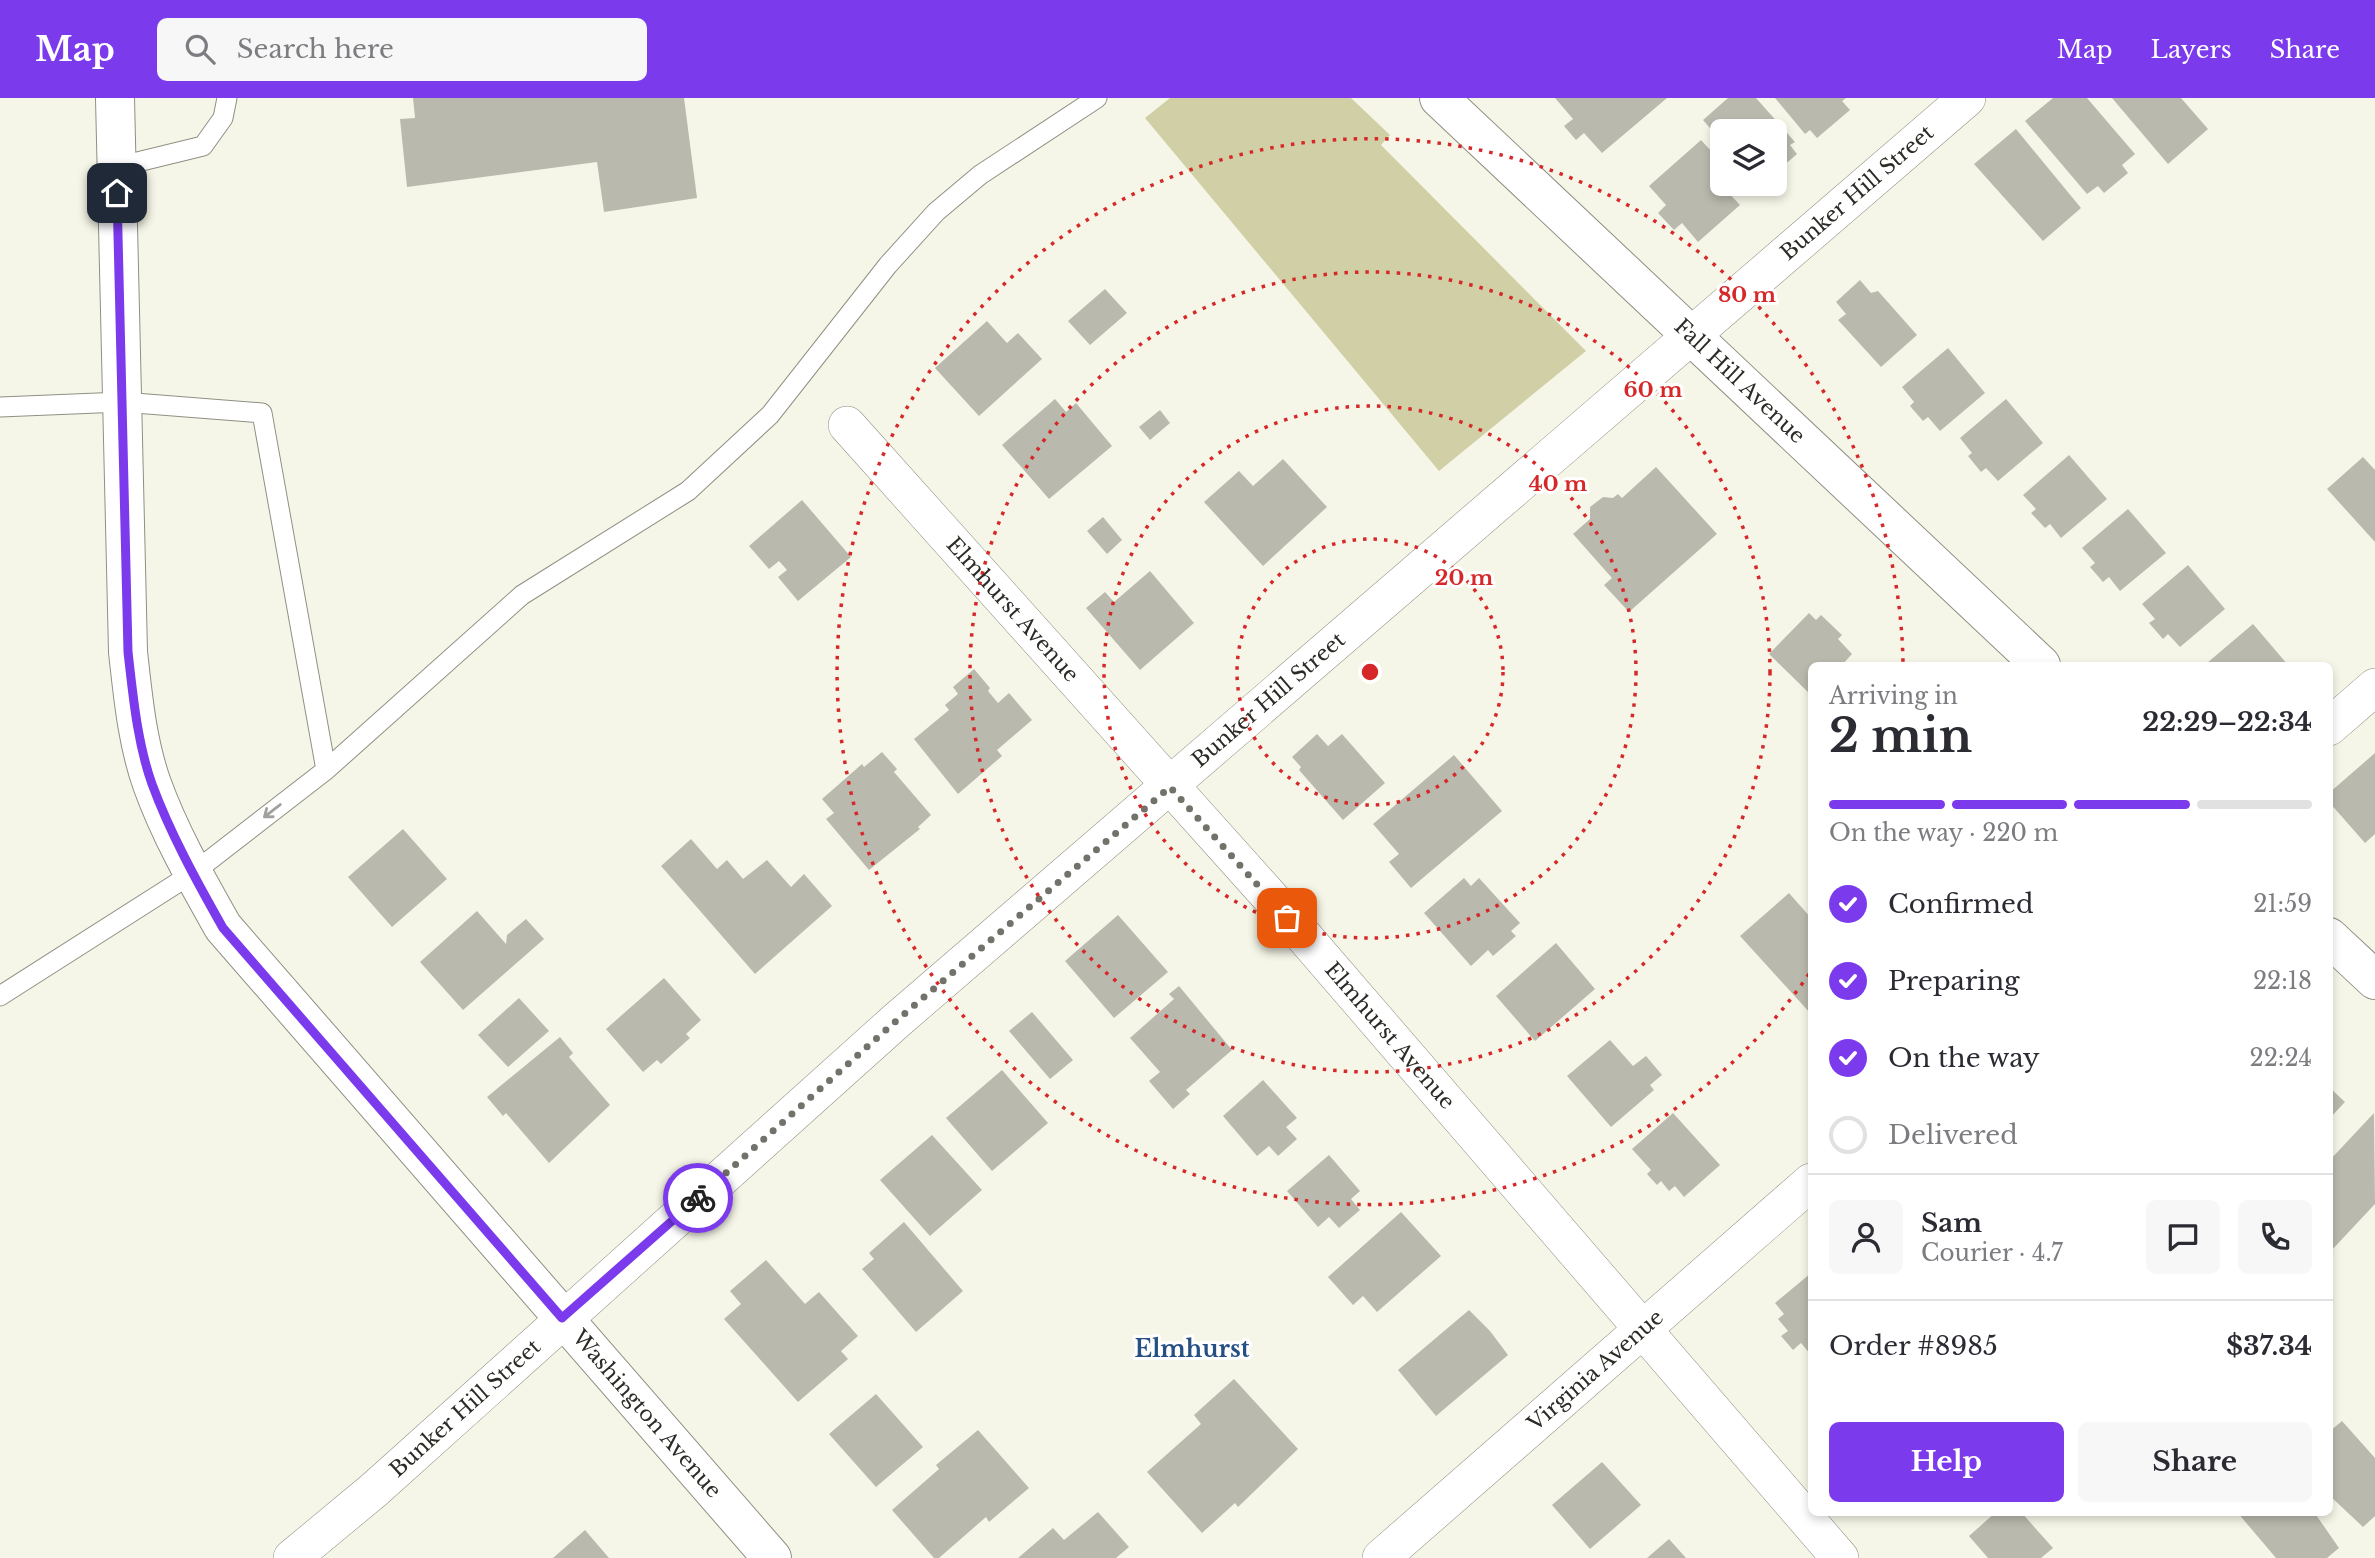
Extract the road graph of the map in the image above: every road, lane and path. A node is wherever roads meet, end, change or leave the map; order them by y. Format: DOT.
graph roads {
  1 [pos="116,98"];
  2 [pos="227,98"];
  3 [pos="1097,98"];
  4 [pos="1439,98"];
  5 [pos="1967,98"];
  6 [pos="117,167"];
  7 [pos="1690,334"];
  8 [pos="122,402"];
  9 [pos="0,407"];
  10 [pos="847,425"];
  11 [pos="2038,662"];
  12 [pos="2375,687"];
  13 [pos="2333,724"];
  14 [pos="326,770"];
  15 [pos="1170,787"];
  16 [pos="193,873"];
  17 [pos="2333,941"];
  18 [pos="2375,980"];
  19 [pos="0,996"];
  20 [pos="1808,1185"];
  21 [pos="562,1318"];
  22 [pos="1641,1331"];
  23 [pos="292,1558"];
  24 [pos="772,1558"];
  25 [pos="1381,1558"];
  26 [pos="1840,1558"];
  1 -- 6 [label="street, Washington Avenue"];
  2 -- 6 [label="lane"];
  3 -- 14 [label="lane"];
  4 -- 7 [label="street, Fall Hill Avenue"];
  5 -- 7 [label="street, Bunker Hill Street"];
  6 -- 8 [label="street, Washington Avenue"];
  7 -- 11 [label="street, Fall Hill Avenue"];
  7 -- 15 [label="street, Bunker Hill Street"];
  8 -- 9 [label="lane"];
  8 -- 14 [label="lane"];
  8 -- 16 [label="street, Washington Avenue"];
  10 -- 15 [label="street, Elmhurst Avenue"];
  12 -- 13 [label="street"];
  14 -- 16 [label="lane, one-way"];
  15 -- 21 [label="street, Bunker Hill Street"];
  15 -- 22 [label="street, Elmhurst Avenue"];
  16 -- 19 [label="lane"];
  16 -- 21 [label="street, Washington Avenue"];
  17 -- 18 [label="street"];
  20 -- 22 [label="street, Virginia Avenue"];
  21 -- 23 [label="street, Bunker Hill Street"];
  21 -- 24 [label="street, Washington Avenue"];
  22 -- 25 [label="street, Virginia Avenue"];
  22 -- 26 [label="street, Elmhurst Avenue"];
}
